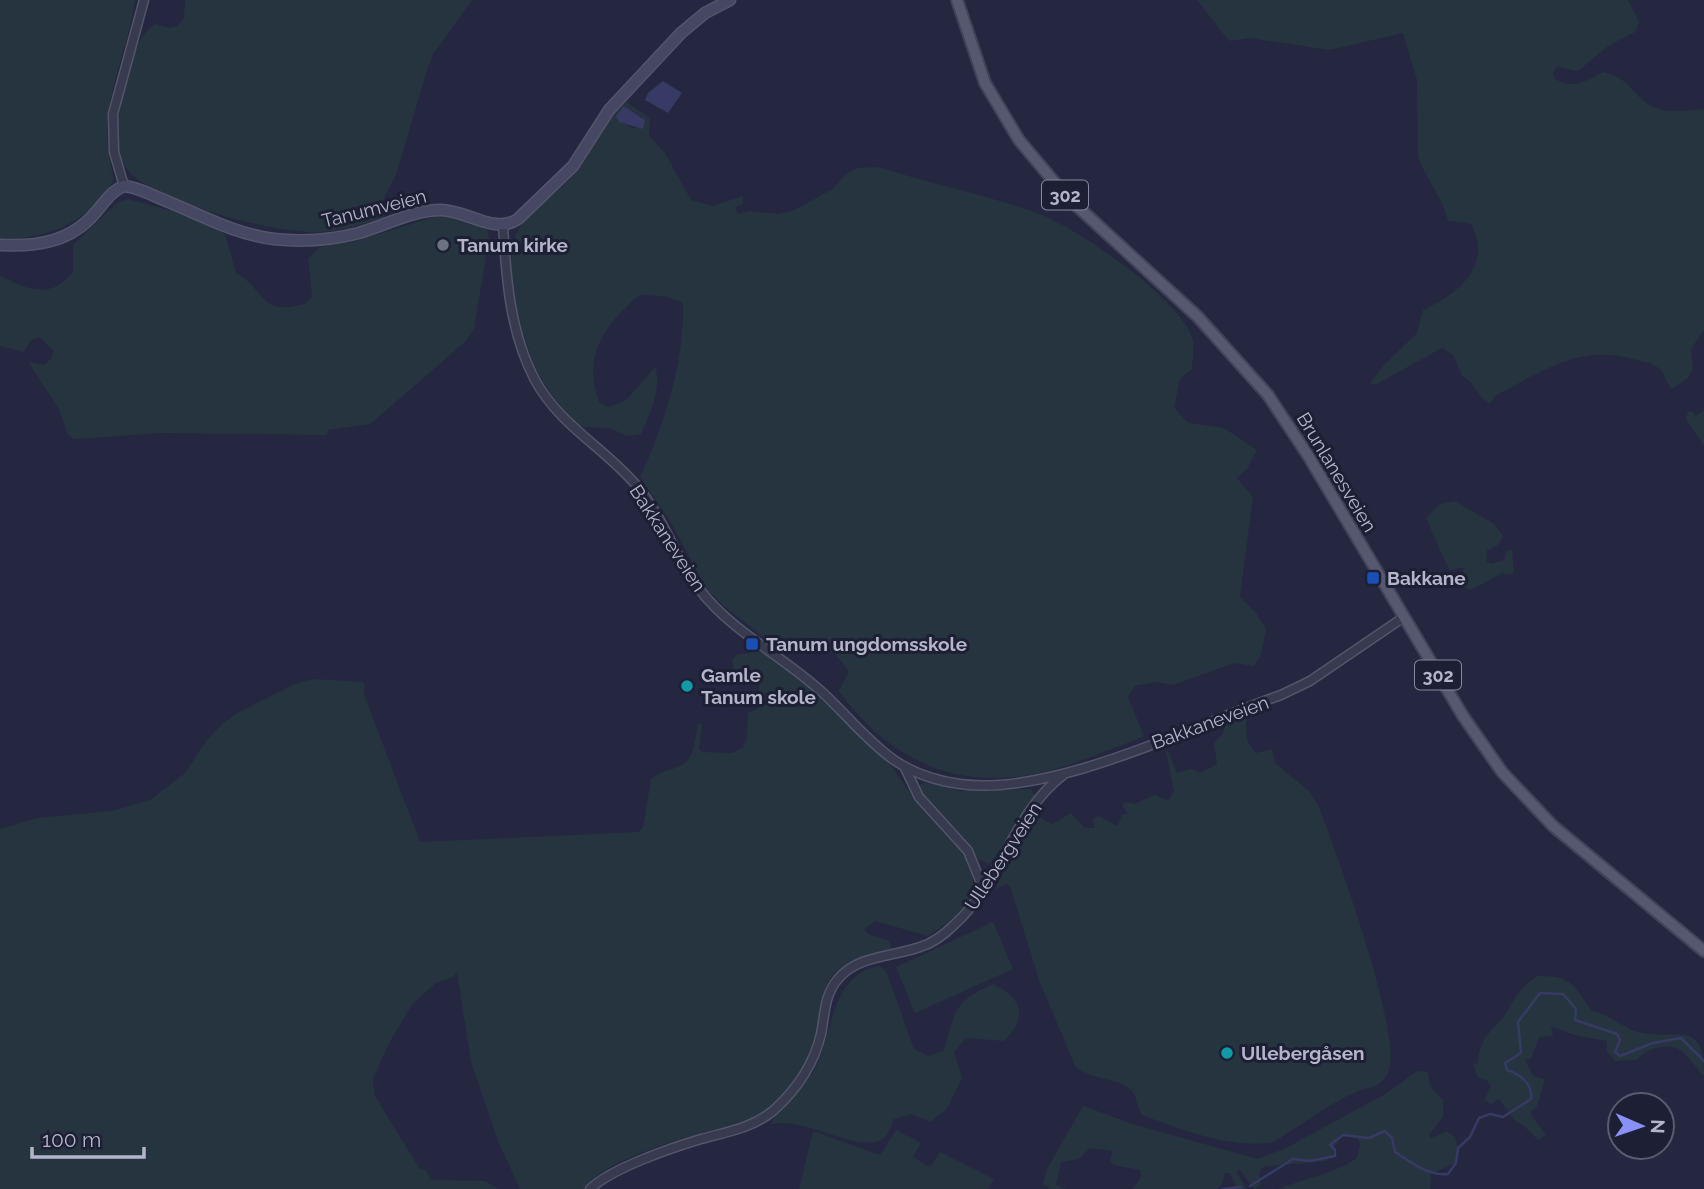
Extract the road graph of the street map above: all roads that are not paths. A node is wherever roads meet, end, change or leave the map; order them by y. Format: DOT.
graph roads {
  1 [pos="144,0"];
  2 [pos="730,0"];
  3 [pos="957,0"];
  4 [pos="124,186"];
  5 [pos="503,225"];
  6 [pos="0,244"];
  7 [pos="1404,617"];
  8 [pos="904,765"];
  9 [pos="1066,773"];
  10 [pos="984,890"];
  11 [pos="1704,951"];
  12 [pos="590,1189"];
  1 -- 4 [label="street"];
  2 -- 5 [label="main road"];
  3 -- 7 [label="main road, Brunlanesveien / 302"];
  4 -- 5 [label="main road, Tanumveien"];
  4 -- 6 [label="main road"];
  5 -- 8 [label="street, Bakkaneveien"];
  7 -- 9 [label="street, Bakkaneveien"];
  7 -- 11 [label="main road, Brunlanesveien / 302"];
  8 -- 9 [label="street, Bakkaneveien"];
  8 -- 10 [label="street"];
  9 -- 10 [label="street, Ullebergveien"];
  10 -- 12 [label="street, Ullebergveien"];
}
